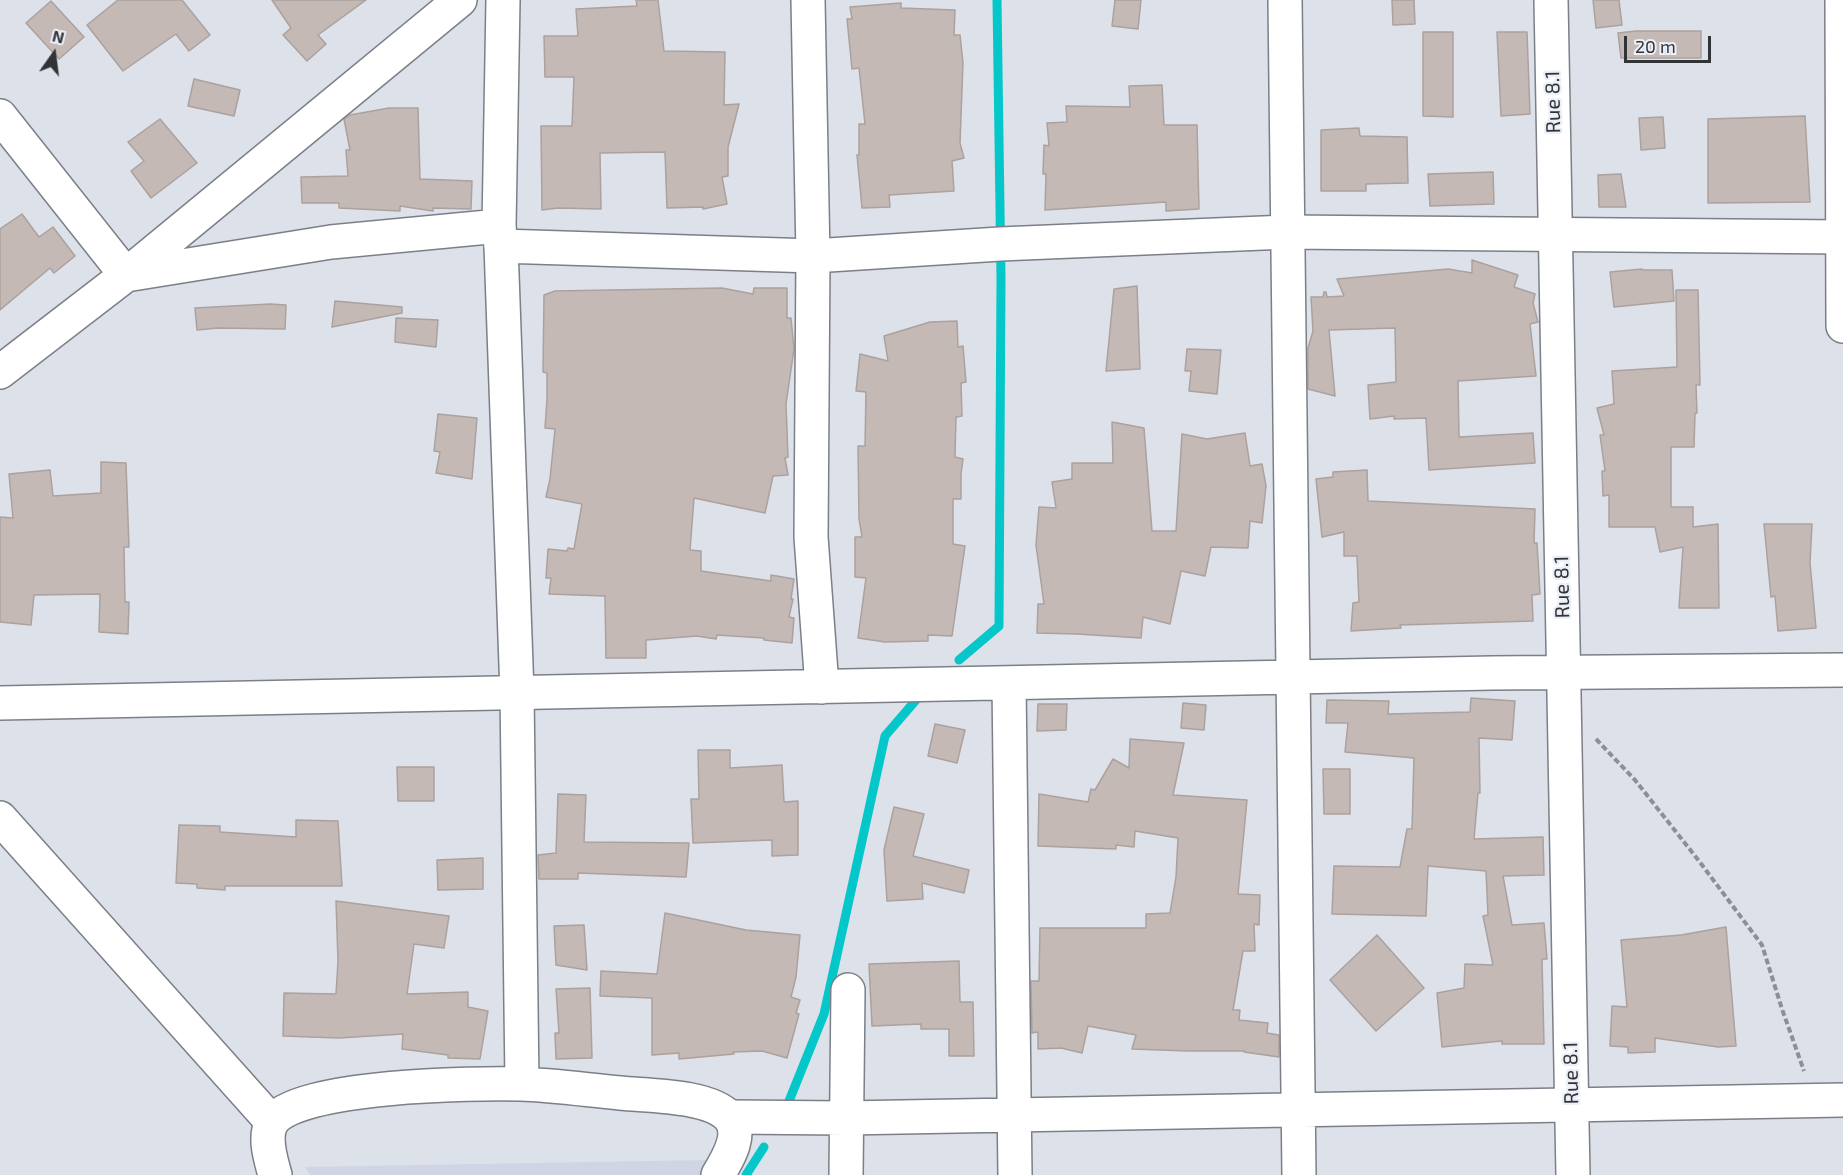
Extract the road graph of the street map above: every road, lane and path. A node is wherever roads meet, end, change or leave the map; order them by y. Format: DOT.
graph roads {
  1 [pos="460,0"];
  2 [pos="503,0"];
  3 [pos="808,0"];
  4 [pos="1285,0"];
  5 [pos="1551,0"];
  6 [pos="1842,0"];
  7 [pos="0,116"];
  8 [pos="1287,232"];
  9 [pos="1555,235"];
  10 [pos="500,236"];
  11 [pos="1842,237"];
  12 [pos="813,256"];
  13 [pos="126,275"];
  14 [pos="1843,326"];
  15 [pos="0,372"];
  16 [pos="1843,670"];
  17 [pos="1564,673"];
  18 [pos="1293,677"];
  19 [pos="1009,683"];
  20 [pos="822,687"];
  21 [pos="517,693"];
  22 [pos="0,703"];
  23 [pos="1564,706"];
  24 [pos="0,818"];
  25 [pos="848,990"];
  26 [pos="522,1084"];
  27 [pos="1829,1101"];
  28 [pos="1572,1104"];
  29 [pos="1299,1109"];
  30 [pos="1014,1115"];
  31 [pos="730,1117"];
  32 [pos="846,1118"];
  33 [pos="272,1122"];
  34 [pos="275,1175"];
  35 [pos="717,1175"];
  36 [pos="846,1175"];
  37 [pos="1015,1175"];
  38 [pos="1299,1175"];
  39 [pos="1573,1175"];
  1 -- 13 [label="street"];
  2 -- 10 [label="street"];
  3 -- 12 [label="street"];
  4 -- 8 [label="street"];
  5 -- 9 [label="street, Rue 8.1"];
  6 -- 11 [label="street"];
  7 -- 13 [label="street"];
  8 -- 9 [label="street"];
  8 -- 12 [label="street"];
  8 -- 18 [label="street"];
  9 -- 11 [label="street"];
  9 -- 17 [label="street, Rue 8.1"];
  10 -- 12 [label="street"];
  10 -- 13 [label="street"];
  10 -- 21 [label="street"];
  11 -- 14 [label="street"];
  12 -- 20 [label="street"];
  13 -- 15 [label="street"];
  16 -- 17 [label="street"];
  17 -- 18 [label="street"];
  17 -- 23 [label="street, Rue 8.1"];
  18 -- 19 [label="street"];
  18 -- 29 [label="street"];
  19 -- 20 [label="street"];
  19 -- 30 [label="street"];
  20 -- 21 [label="street"];
  21 -- 22 [label="street"];
  21 -- 26 [label="street"];
  23 -- 27 [label="path"];
  23 -- 28 [label="street, Rue 8.1"];
  24 -- 33 [label="street"];
  25 -- 32 [label="street"];
  26 -- 31 [label="street"];
  26 -- 33 [label="street"];
  27 -- 28 [label="street"];
  28 -- 29 [label="street"];
  28 -- 39 [label="street, Rue 8.1"];
  29 -- 30 [label="street"];
  29 -- 38 [label="street"];
  30 -- 32 [label="street"];
  30 -- 37 [label="street"];
  31 -- 32 [label="street"];
  31 -- 35 [label="street"];
  32 -- 36 [label="street"];
  33 -- 34 [label="street"];
}
